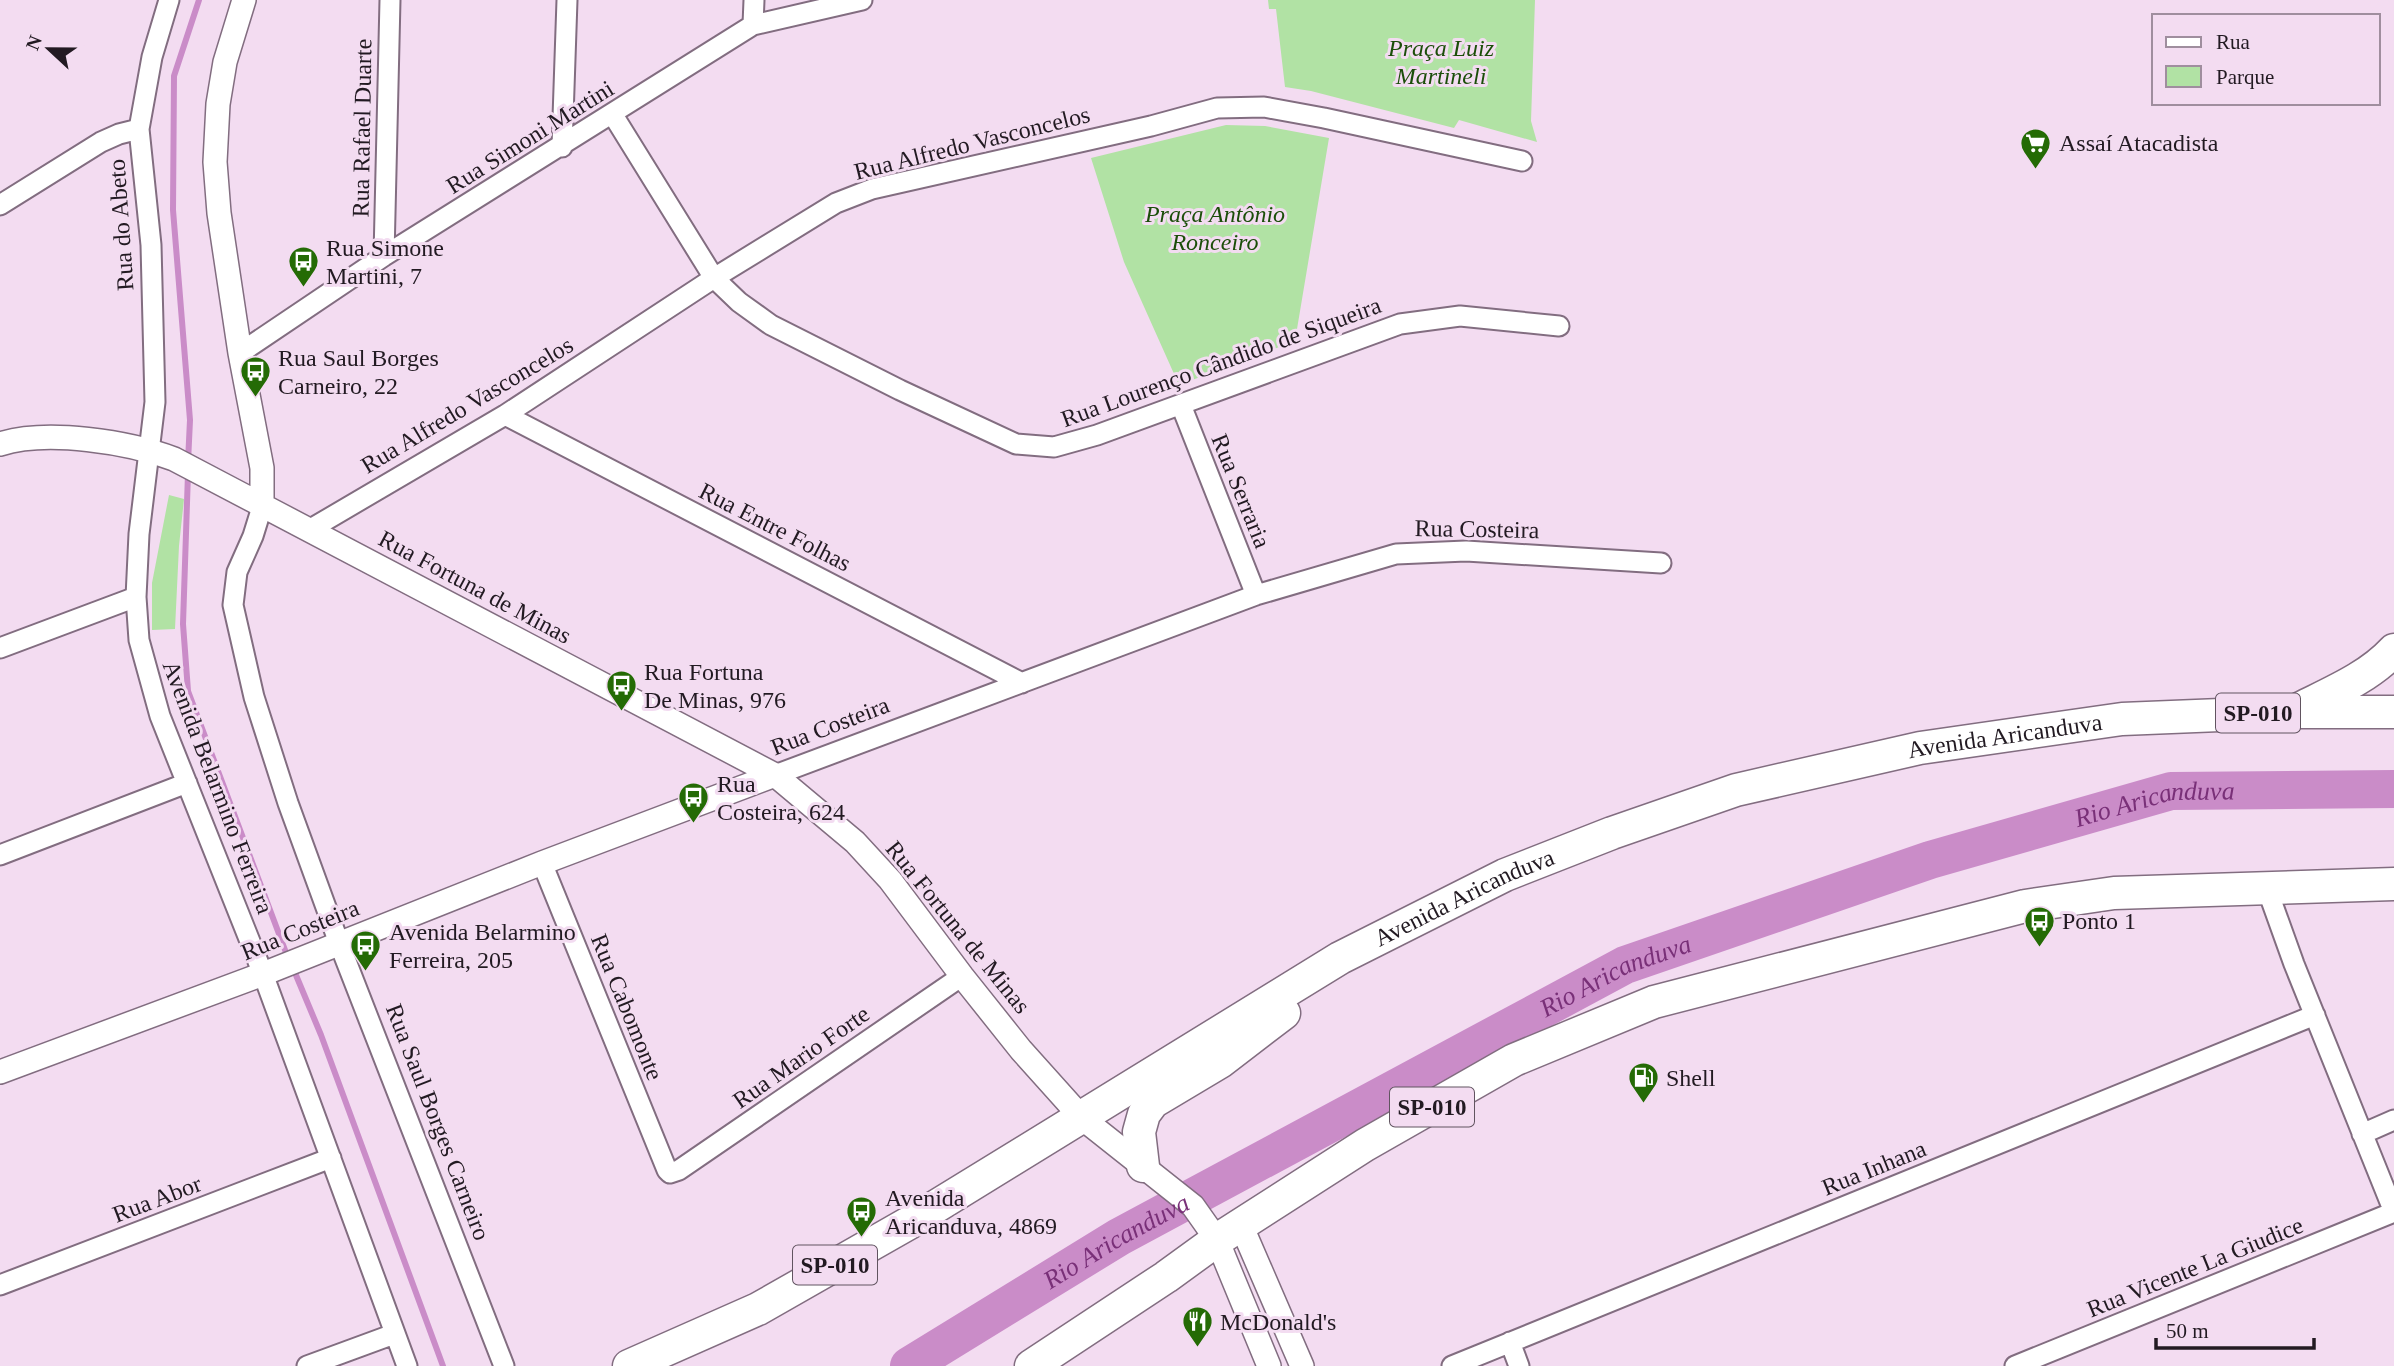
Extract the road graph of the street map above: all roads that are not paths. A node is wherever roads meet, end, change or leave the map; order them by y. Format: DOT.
graph roads {
  1 [pos="169,0"];
  2 [pos="244,0"];
  3 [pos="390,0"];
  4 [pos="567,0"];
  5 [pos="754,0"];
  6 [pos="862,0"];
  7 [pos="753,25"];
  8 [pos="613,115"];
  9 [pos="139,129"];
  10 [pos="562,147"];
  11 [pos="1522,161"];
  12 [pos="0,205"];
  13 [pos="384,256"];
  14 [pos="714,278"];
  15 [pos="1559,326"];
  16 [pos="240,353"];
  17 [pos="1181,405"];
  18 [pos="505,415"];
  19 [pos="0,444"];
  20 [pos="150,450"];
  21 [pos="262,507"];
  22 [pos="309,530"];
  23 [pos="1661,564"];
  24 [pos="1256,595"];
  25 [pos="136,597"];
  26 [pos="0,648"];
  27 [pos="2394,650"];
  28 [pos="1023,683"];
  29 [pos="2293,712"];
  30 [pos="2394,712"];
  31 [pos="775,775"];
  32 [pos="187,783"];
  33 [pos="0,855"];
  34 [pos="542,863"];
  35 [pos="2394,884"];
  36 [pos="2266,886"];
  37 [pos="330,946"];
  38 [pos="273,969"];
  39 [pos="1314,974"];
  40 [pos="962,976"];
  41 [pos="2315,1015"];
  42 [pos="0,1072"];
  43 [pos="1082,1118"];
  44 [pos="2394,1120"];
  45 [pos="2362,1134"];
  46 [pos="331,1158"];
  47 [pos="1143,1166"];
  48 [pos="667,1170"];
  49 [pos="2394,1212"];
  50 [pos="1229,1232"];
  51 [pos="0,1285"];
  52 [pos="394,1334"];
  53 [pos="1510,1342"];
  54 [pos="307,1366"];
  55 [pos="407,1366"];
  56 [pos="504,1366"];
  57 [pos="629,1366"];
  58 [pos="1031,1366"];
  59 [pos="1269,1366"];
  60 [pos="1302,1366"];
  61 [pos="1452,1366"];
  62 [pos="1519,1366"];
  63 [pos="2015,1366"];
  1 -- 9 [label="street, Rua do Abeto"];
  2 -- 16 [label="street, Rua Saul Borges Carneiro"];
  3 -- 13 [label="street, Rua Rafael Duarte"];
  4 -- 10 [label="street"];
  5 -- 7 [label="street"];
  6 -- 7 [label="street, Rua Simoni Martini"];
  7 -- 8 [label="street, Rua Simoni Martini"];
  8 -- 10 [label="street, Rua Simoni Martini"];
  8 -- 14 [label="street, Rua Lourenço Cândido de Siqueira"];
  9 -- 12 [label="street"];
  9 -- 20 [label="street, Rua do Abeto"];
  10 -- 13 [label="street, Rua Simoni Martini"];
  11 -- 14 [label="street, Rua Alfredo Vasconcelos"];
  13 -- 16 [label="street, Rua Simoni Martini"];
  14 -- 17 [label="street, Rua Lourenço Cândido de Siqueira"];
  14 -- 18 [label="street, Rua Alfredo Vasconcelos"];
  15 -- 17 [label="street, Rua Lourenço Cândido de Siqueira"];
  16 -- 21 [label="street, Rua Saul Borges Carneiro"];
  17 -- 24 [label="street, Rua Serraria"];
  18 -- 22 [label="street, Rua Alfredo Vasconcelos"];
  18 -- 28 [label="street, Rua Entre Folhas"];
  19 -- 20 [label="street"];
  20 -- 21 [label="street, Rua Fortuna de Minas"];
  20 -- 25 [label="street, Avenida Belarmino Ferreira"];
  21 -- 22 [label="street, Rua Fortuna de Minas"];
  21 -- 37 [label="street, Rua Saul Borges Carneiro"];
  22 -- 31 [label="street, Rua Fortuna de Minas"];
  23 -- 24 [label="street, Rua Costeira"];
  24 -- 28 [label="street, Rua Costeira"];
  25 -- 26 [label="street"];
  25 -- 32 [label="street, Avenida Belarmino Ferreira"];
  27 -- 29 [label="highway"];
  28 -- 31 [label="street, Rua Costeira"];
  29 -- 30 [label="highway, Avenida Aricanduva / SP-010"];
  29 -- 39 [label="highway, Avenida Aricanduva / SP-010"];
  31 -- 34 [label="street, Rua Costeira"];
  31 -- 40 [label="street, Rua Fortuna de Minas"];
  32 -- 33 [label="street"];
  32 -- 38 [label="street, Avenida Belarmino Ferreira"];
  34 -- 37 [label="street, Rua Costeira"];
  34 -- 48 [label="street, Rua Cabomonte"];
  35 -- 36 [label="highway, SP-010"];
  36 -- 41 [label="street"];
  36 -- 50 [label="highway, SP-010"];
  37 -- 38 [label="street, Rua Costeira"];
  37 -- 56 [label="street, Rua Saul Borges Carneiro"];
  38 -- 42 [label="street, Rua Costeira"];
  38 -- 46 [label="street, Avenida Belarmino Ferreira"];
  39 -- 43 [label="highway, Avenida Aricanduva / SP-010"];
  39 -- 47 [label="highway"];
  40 -- 43 [label="street, Rua Fortuna de Minas"];
  40 -- 48 [label="street, Rua Mario Forte"];
  41 -- 45 [label="street"];
  41 -- 53 [label="street, Rua Inhana"];
  43 -- 47 [label="street, Rua Fortuna de Minas"];
  43 -- 57 [label="highway, Avenida Aricanduva / SP-010"];
  44 -- 45 [label="street"];
  45 -- 49 [label="street"];
  46 -- 51 [label="street, Rua Abor"];
  46 -- 52 [label="street, Avenida Belarmino Ferreira"];
  47 -- 50 [label="street, Rua Fortuna de Minas"];
  49 -- 63 [label="street, Rua Vicente La Giudice"];
  50 -- 58 [label="highway, SP-010"];
  50 -- 59 [label="street"];
  50 -- 60 [label="street"];
  52 -- 54 [label="street"];
  52 -- 55 [label="street, Avenida Belarmino Ferreira"];
  53 -- 61 [label="street, Rua Inhana"];
  53 -- 62 [label="street"];
}
